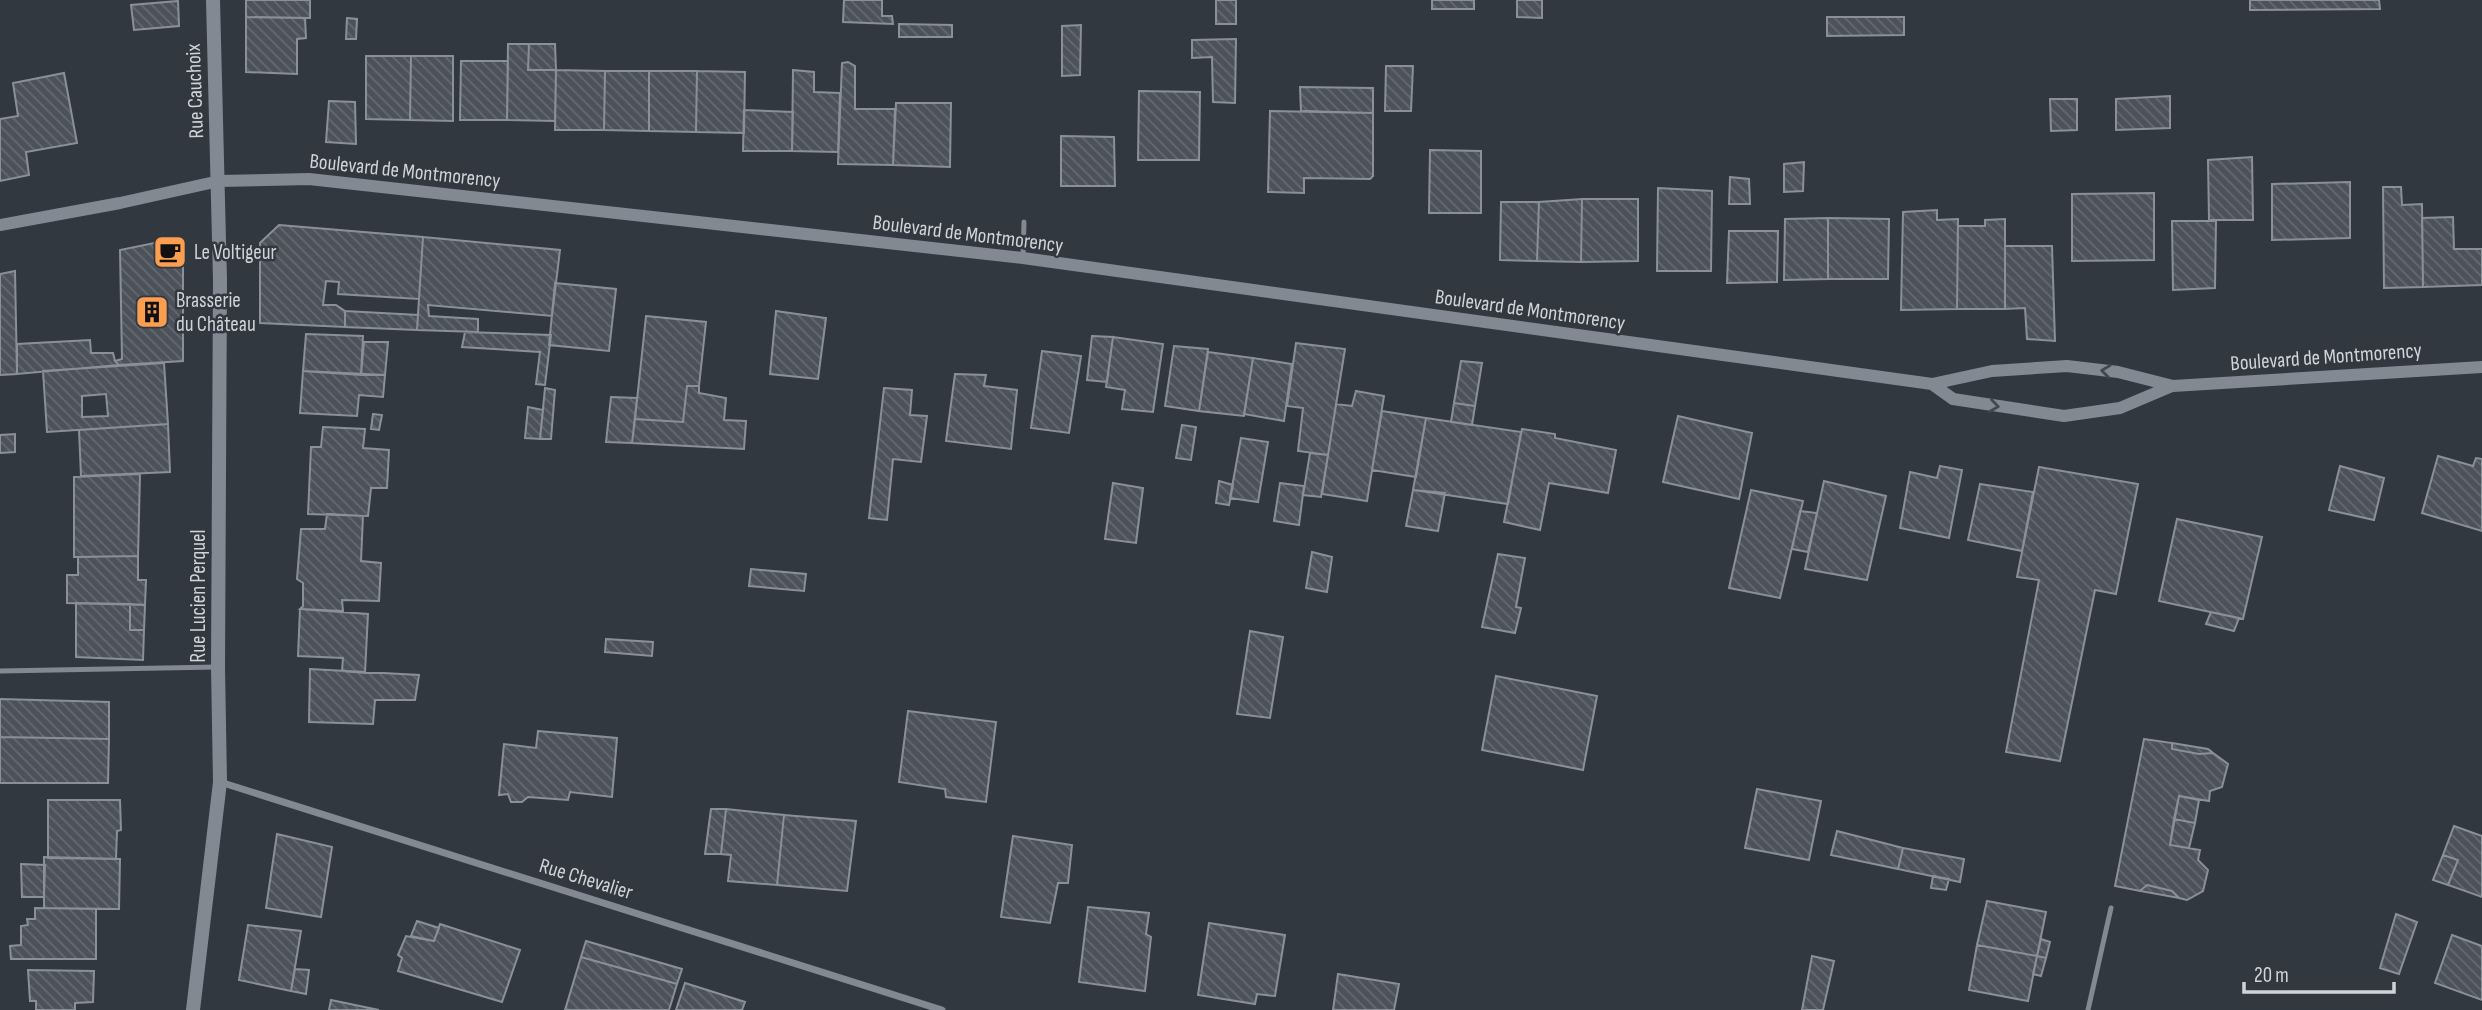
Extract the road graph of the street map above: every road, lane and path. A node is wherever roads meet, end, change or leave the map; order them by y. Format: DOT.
graph roads {
  1 [pos="213,0"];
  2 [pos="219,181"];
  3 [pos="1024,222"];
  4 [pos="0,225"];
  5 [pos="1023,258"];
  6 [pos="2482,367"];
  7 [pos="1932,384"];
  8 [pos="2173,386"];
  9 [pos="218,667"];
  10 [pos="0,671"];
  11 [pos="220,782"];
  12 [pos="2111,908"];
  13 [pos="192,1010"];
  14 [pos="942,1010"];
  15 [pos="2088,1010"];
  1 -- 2 [label="main road, Rue Cauchoix"];
  2 -- 4 [label="street, Boulevard de Montmorency"];
  2 -- 5 [label="street, Boulevard de Montmorency"];
  2 -- 9 [label="main road, Rue Lucien Perquel"];
  3 -- 5 [label="lane"];
  5 -- 7 [label="street, Boulevard de Montmorency"];
  6 -- 8 [label="street, Boulevard de Montmorency"];
  8 -- 7 [label="street, Boulevard de Montmorency, one-way"];
  7 -- 8 [label="street, Boulevard de Montmorency, one-way"];
  9 -- 10 [label="lane"];
  9 -- 11 [label="main road, Rue Lucien Perquel"];
  11 -- 13 [label="main road, Rue Lucien Perquel"];
  11 -- 14 [label="street, Rue Chevalier"];
  12 -- 15 [label="lane"];
}
